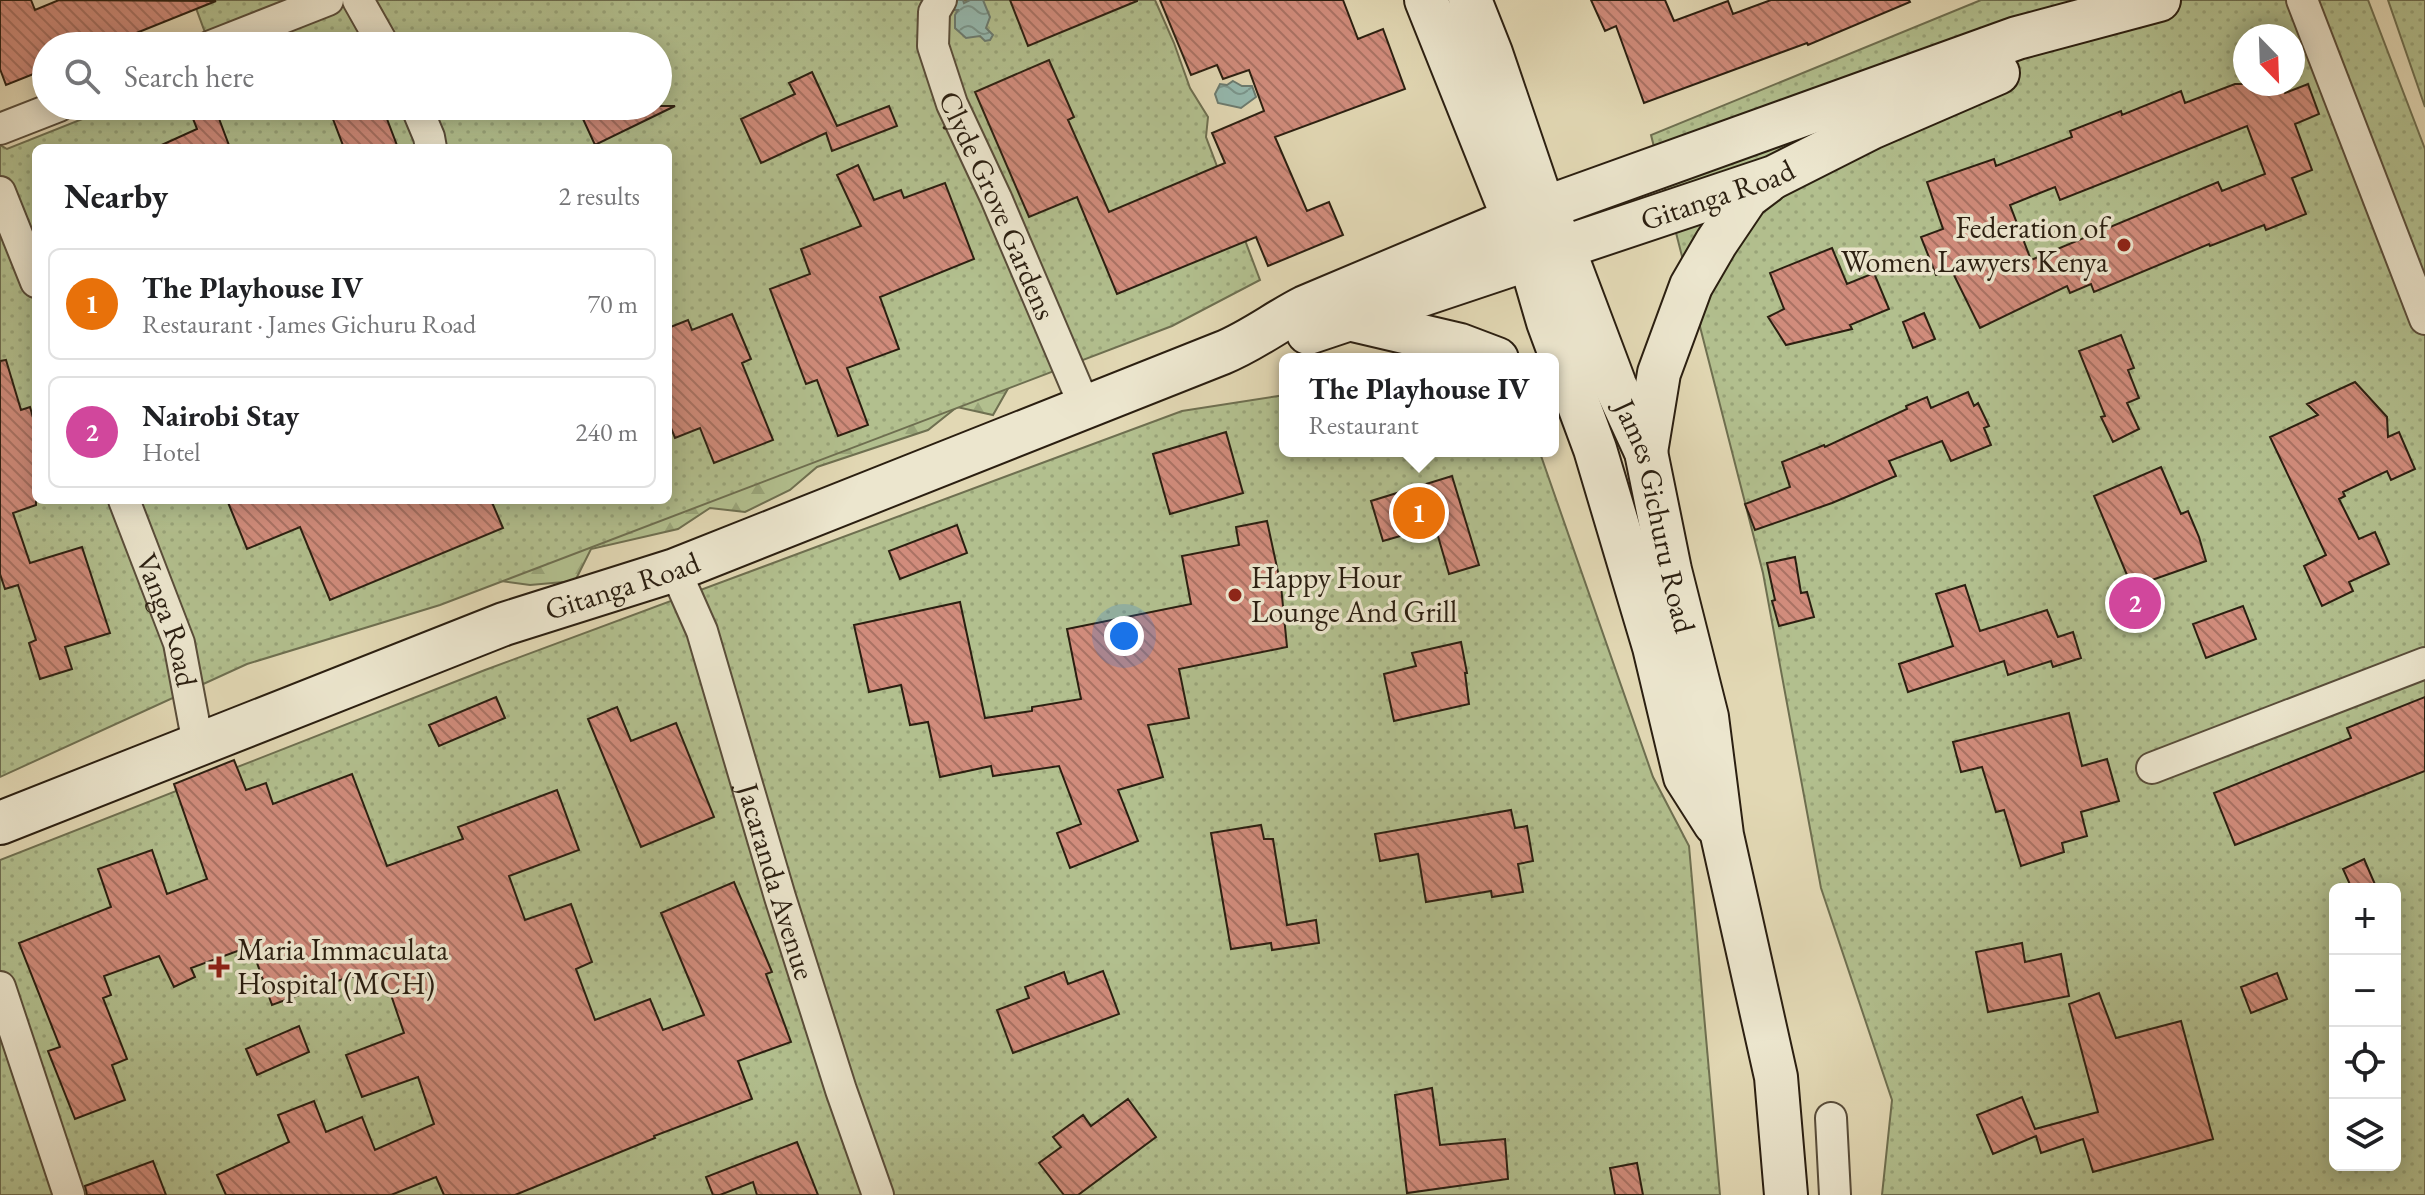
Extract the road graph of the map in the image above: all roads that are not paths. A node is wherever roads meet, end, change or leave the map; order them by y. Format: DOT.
graph roads {
  1 [pos="328,0"];
  2 [pos="358,0"];
  3 [pos="941,0"];
  4 [pos="1426,0"];
  5 [pos="1470,0"];
  6 [pos="2159,0"];
  7 [pos="2172,0"];
  8 [pos="2302,0"];
  9 [pos="247,32"];
  10 [pos="376,32"];
  11 [pos="32,117"];
  12 [pos="422,120"];
  13 [pos="0,129"];
  14 [pos="430,144"];
  15 [pos="1774,177"];
  16 [pos="0,192"];
  17 [pos="1529,214"];
  18 [pos="1546,253"];
  19 [pos="32,272"];
  20 [pos="1349,319"];
  21 [pos="2425,319"];
  22 [pos="1244,344"];
  23 [pos="1481,353"];
  24 [pos="1559,404"];
  25 [pos="1085,407"];
  26 [pos="1595,449"];
  27 [pos="1646,452"];
  28 [pos="126,504"];
  29 [pos="675,570"];
  30 [pos="2425,663"];
  31 [pos="198,744"];
  32 [pos="2152,768"];
  33 [pos="0,823"];
  34 [pos="1722,835"];
  35 [pos="0,987"];
  36 [pos="1831,1118"];
  37 [pos="69,1195"];
  38 [pos="878,1195"];
  39 [pos="1786,1195"];
  40 [pos="1835,1195"];
  1 -- 9 [label="street"];
  2 -- 10 [label="street"];
  3 -- 25 [label="street, Clyde Grove Gardens"];
  4 -- 17 [label="main road"];
  5 -- 17 [label="main road"];
  6 -- 17 [label="main road, Gitanga Road"];
  7 -- 15 [label="main road, Gitanga Road"];
  8 -- 21 [label="street"];
  11 -- 13 [label="street"];
  12 -- 14 [label="street"];
  15 -- 18 [label="main road, Gitanga Road"];
  15 -- 27 [label="main road"];
  16 -- 19 [label="street"];
  17 -- 18 [label="main road, James Gichuru Road"];
  17 -- 22 [label="main road, Gitanga Road"];
  18 -- 20 [label="main road, Gitanga Road"];
  18 -- 26 [label="main road, James Gichuru Road"];
  18 -- 27 [label="main road, James Gichuru Road"];
  20 -- 22 [label="main road, Gitanga Road"];
  20 -- 23 [label="main road"];
  22 -- 25 [label="main road, Gitanga Road"];
  24 -- 26 [label="main road"];
  25 -- 29 [label="main road, Gitanga Road"];
  26 -- 34 [label="main road, James Gichuru Road"];
  27 -- 34 [label="main road, James Gichuru Road"];
  28 -- 31 [label="street, Vanga Road"];
  29 -- 31 [label="main road, Gitanga Road"];
  29 -- 38 [label="street, Jacaranda Avenue"];
  30 -- 32 [label="street"];
  31 -- 33 [label="main road, Gitanga Road"];
  34 -- 39 [label="main road, James Gichuru Road"];
  35 -- 37 [label="street"];
  36 -- 40 [label="street"];
}
